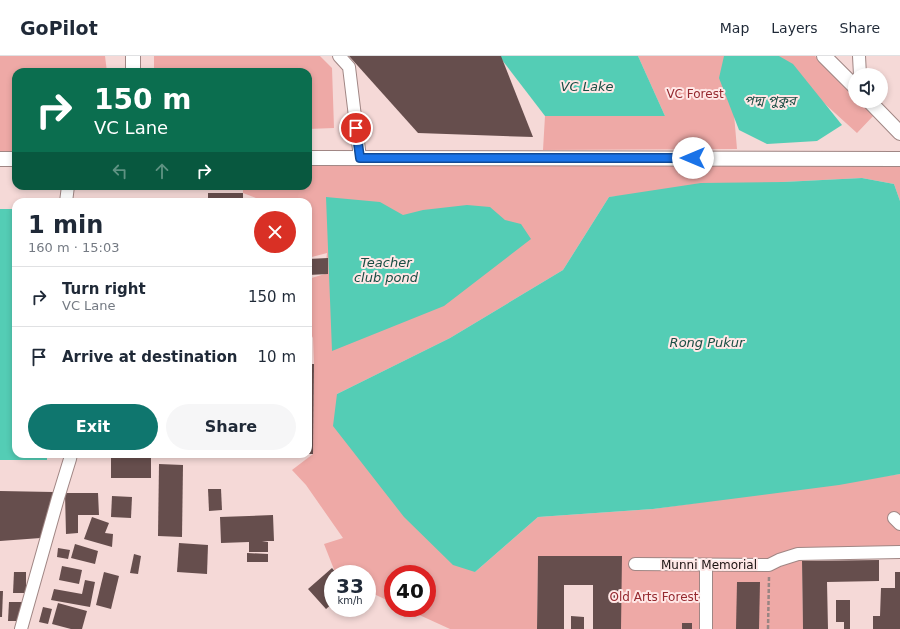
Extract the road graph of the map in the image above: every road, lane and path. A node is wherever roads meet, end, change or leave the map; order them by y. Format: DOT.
graph roads {
  1 [pos="133,56"];
  2 [pos="339,56"];
  3 [pos="824,56"];
  4 [pos="859,56"];
  5 [pos="133,68"];
  6 [pos="860,68"];
  7 [pos="848,80"];
  8 [pos="876,108"];
  9 [pos="900,132"];
  10 [pos="312,158"];
  11 [pos="360,158"];
  12 [pos="0,159"];
  13 [pos="12,159"];
  14 [pos="900,159"];
  15 [pos="70,458"];
  16 [pos="900,552"];
  17 [pos="635,564"];
  18 [pos="706,565"];
  19 [pos="769,565"];
  20 [pos="22,629"];
  21 [pos="706,629"];
  22 [pos="768,629"];
  1 -- 5 [label="street"];
  2 -- 11 [label="street"];
  3 -- 7 [label="street"];
  4 -- 6 [label="street"];
  8 -- 9 [label="street"];
  10 -- 11 [label="street"];
  11 -- 14 [label="street"];
  12 -- 13 [label="street"];
  15 -- 20 [label="street"];
  16 -- 19 [label="street, Munni Memorial"];
  17 -- 18 [label="street, Munni Memorial"];
  18 -- 19 [label="street, Munni Memorial"];
  18 -- 21 [label="street"];
  19 -- 22 [label="path"];
}
